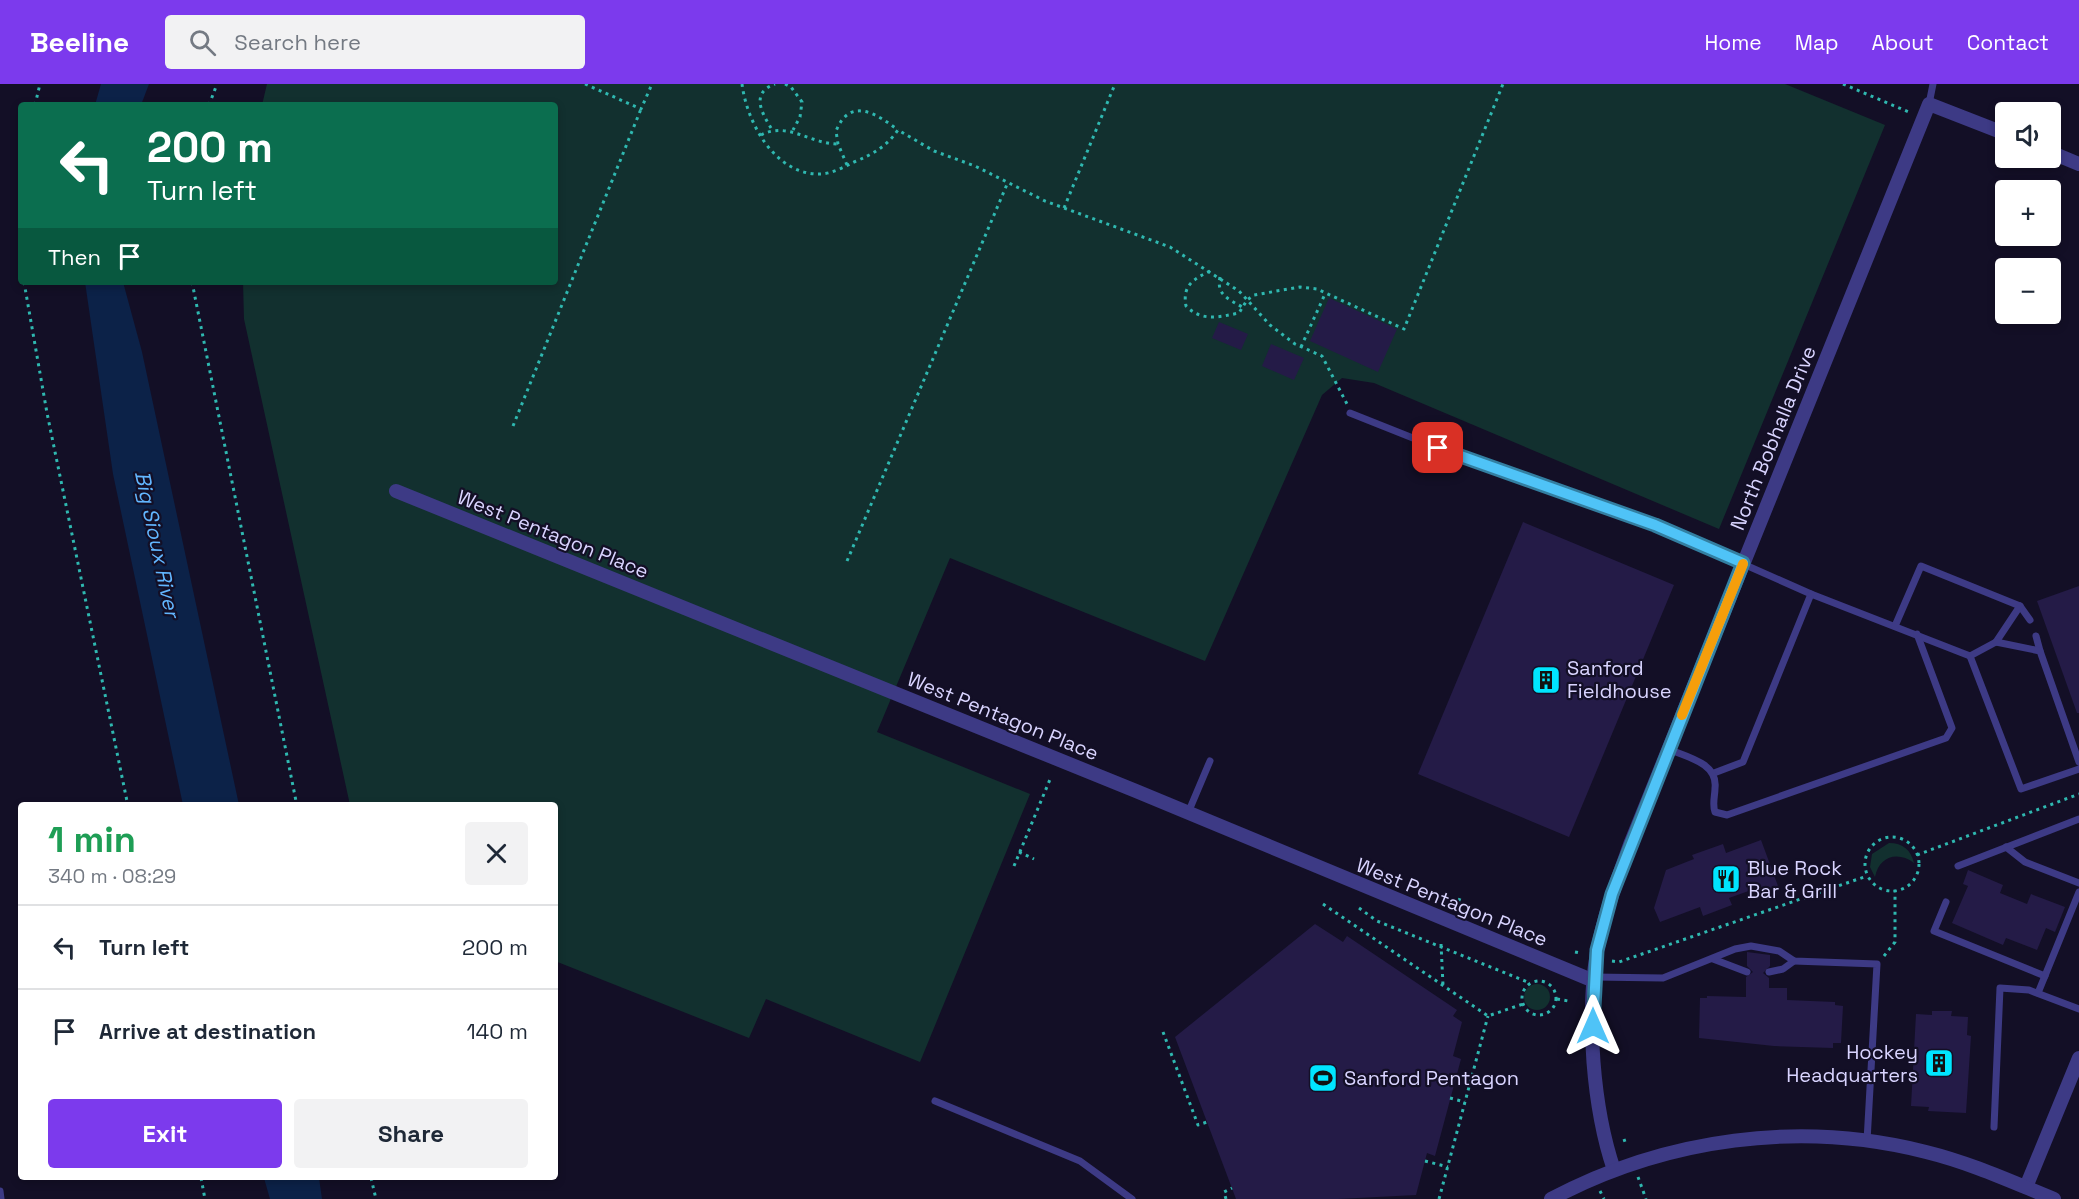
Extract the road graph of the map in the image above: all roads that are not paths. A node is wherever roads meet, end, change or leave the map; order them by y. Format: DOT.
graph roads {
  1 [pos="1932,84"];
  2 [pos="1929,104"];
  3 [pos="1995,130"];
  4 [pos="2061,157"];
  5 [pos="2079,164"];
  6 [pos="1350,413"];
  7 [pos="396,491"];
  8 [pos="1743,563"];
  9 [pos="1811,594"];
  10 [pos="2020,606"];
  11 [pos="2030,620"];
  12 [pos="1895,626"];
  13 [pos="1917,634"];
  14 [pos="2036,636"];
  15 [pos="1996,642"];
  16 [pos="2040,651"];
  17 [pos="1970,656"];
  18 [pos="1668,749"];
  19 [pos="1210,761"];
  20 [pos="2079,762"];
  21 [pos="2079,769"];
  22 [pos="1714,773"];
  23 [pos="1188,813"];
  24 [pos="2079,819"];
  25 [pos="2006,847"];
  26 [pos="1958,866"];
  27 [pos="2079,883"];
  28 [pos="2079,892"];
  29 [pos="1946,902"];
  30 [pos="1711,959"];
  31 [pos="1794,961"];
  32 [pos="1747,972"];
  33 [pos="1769,972"];
  34 [pos="2045,976"];
  35 [pos="1594,979"];
  36 [pos="2038,993"];
  37 [pos="2079,1009"];
  38 [pos="2079,1058"];
  39 [pos="935,1101"];
  40 [pos="1994,1127"];
  41 [pos="1867,1141"];
  42 [pos="1614,1170"];
  43 [pos="2025,1190"];
  44 [pos="0,1191"];
  45 [pos="1,1199"];
  46 [pos="1132,1199"];
  47 [pos="1551,1199"];
  48 [pos="2055,1199"];
  1 -- 2 [label="lane"];
  2 -- 3 [label="street"];
  2 -- 8 [label="street, North Bobhalla Drive"];
  4 -- 5 [label="street"];
  6 -- 8 [label="lane"];
  7 -- 23 [label="street, West Pentagon Place"];
  8 -- 9 [label="lane"];
  8 -- 18 [label="street, North Bobhalla Drive"];
  9 -- 12 [label="lane"];
  9 -- 22 [label="lane"];
  10 -- 11 [label="lane"];
  10 -- 12 [label="lane"];
  10 -- 15 [label="lane"];
  12 -- 13 [label="lane"];
  13 -- 17 [label="lane"];
  13 -- 22 [label="lane"];
  14 -- 16 [label="lane"];
  15 -- 16 [label="lane"];
  15 -- 17 [label="lane"];
  16 -- 20 [label="lane"];
  17 -- 21 [label="lane"];
  18 -- 22 [label="lane"];
  18 -- 35 [label="street, North Bobhalla Drive"];
  19 -- 23 [label="lane"];
  23 -- 35 [label="street, West Pentagon Place"];
  24 -- 25 [label="lane"];
  25 -- 26 [label="lane"];
  25 -- 27 [label="lane"];
  28 -- 34 [label="lane"];
  29 -- 34 [label="lane"];
  30 -- 31 [label="lane"];
  30 -- 32 [label="lane"];
  30 -- 35 [label="lane"];
  31 -- 33 [label="lane"];
  31 -- 41 [label="lane"];
  34 -- 36 [label="lane"];
  35 -- 42 [label="street, North Bobhalla Drive"];
  36 -- 37 [label="lane"];
  36 -- 40 [label="lane"];
  38 -- 43 [label="street"];
  39 -- 46 [label="lane"];
  41 -- 42 [label="street"];
  41 -- 43 [label="street"];
  42 -- 47 [label="street"];
  43 -- 48 [label="street"];
  44 -- 45 [label="lane"];
}
